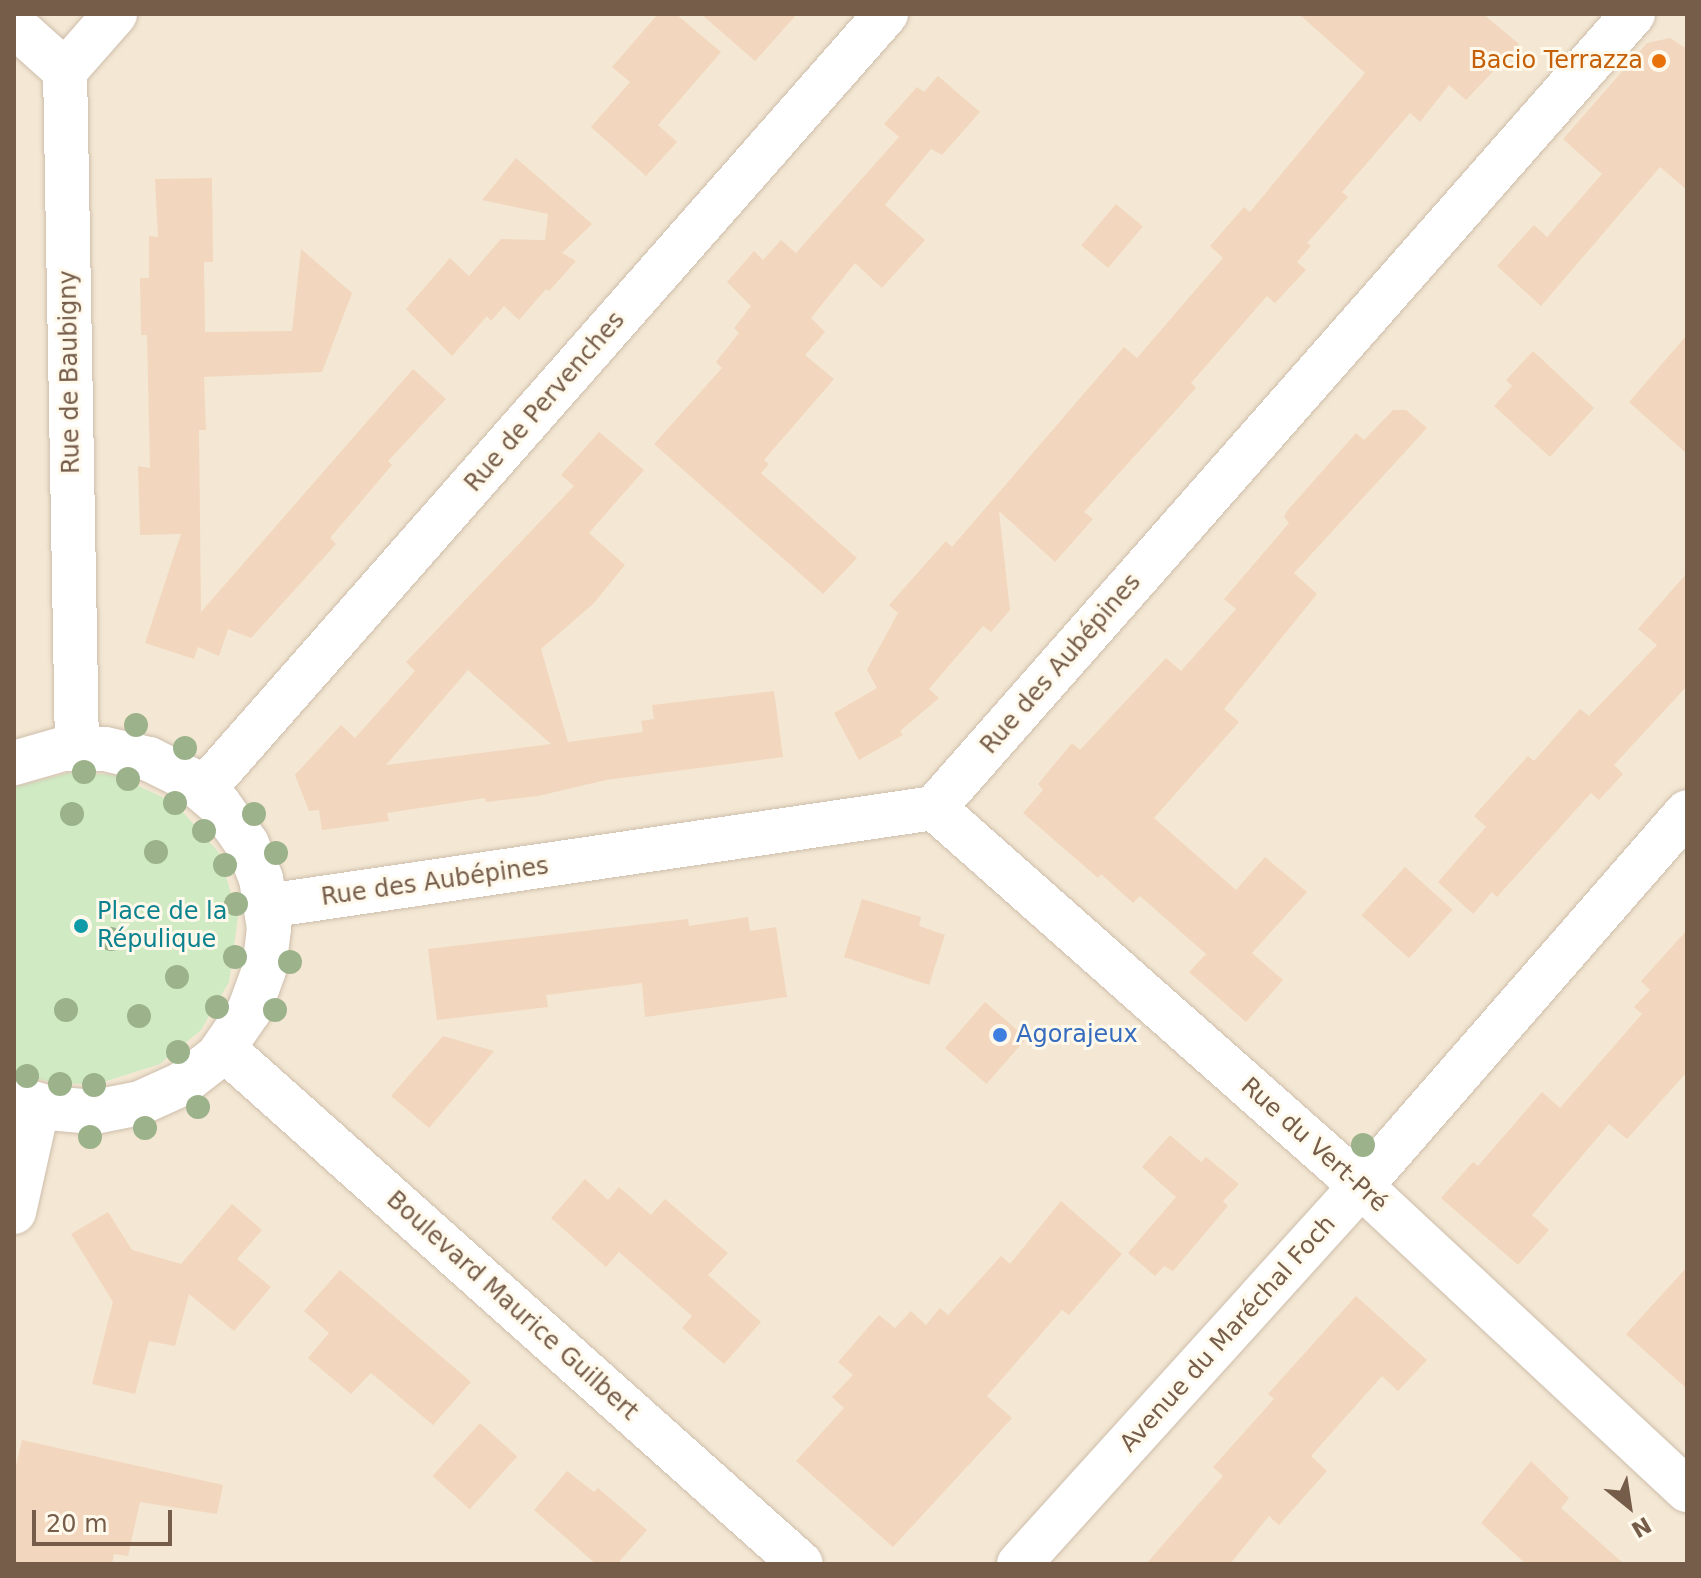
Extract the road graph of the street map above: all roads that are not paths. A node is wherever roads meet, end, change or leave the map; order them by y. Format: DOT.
graph roads {
  1 [pos="115,14"];
  2 [pos="886,14"];
  3 [pos="1633,14"];
  4 [pos="14,25"];
  5 [pos="65,71"];
  6 [pos="77,749"];
  7 [pos="14,763"];
  8 [pos="203,790"];
  9 [pos="934,808"];
  10 [pos="1687,812"];
  11 [pos="267,906"];
  12 [pos="224,1049"];
  13 [pos="26,1101"];
  14 [pos="1361,1186"];
  15 [pos="14,1212"];
  16 [pos="1687,1490"];
  17 [pos="801,1564"];
  18 [pos="1019,1564"];
  1 -- 5 [label="street"];
  2 -- 8 [label="street, Rue de Pervenches"];
  3 -- 9 [label="street, Rue des Aubépines"];
  4 -- 5 [label="street"];
  5 -- 6 [label="street, Rue de Baubigny"];
  6 -- 7 [label="street"];
  6 -- 8 [label="street"];
  8 -- 11 [label="street"];
  9 -- 11 [label="street, Rue des Aubépines"];
  9 -- 14 [label="street, Rue du Vert-Pré"];
  10 -- 14 [label="street, Avenue du Maréchal Foch"];
  11 -- 12 [label="street"];
  12 -- 13 [label="street"];
  12 -- 17 [label="street, Boulevard Maurice Guilbert"];
  13 -- 15 [label="street"];
  14 -- 16 [label="street, Rue du Vert-Pré"];
  14 -- 18 [label="street, Avenue du Maréchal Foch"];
}
